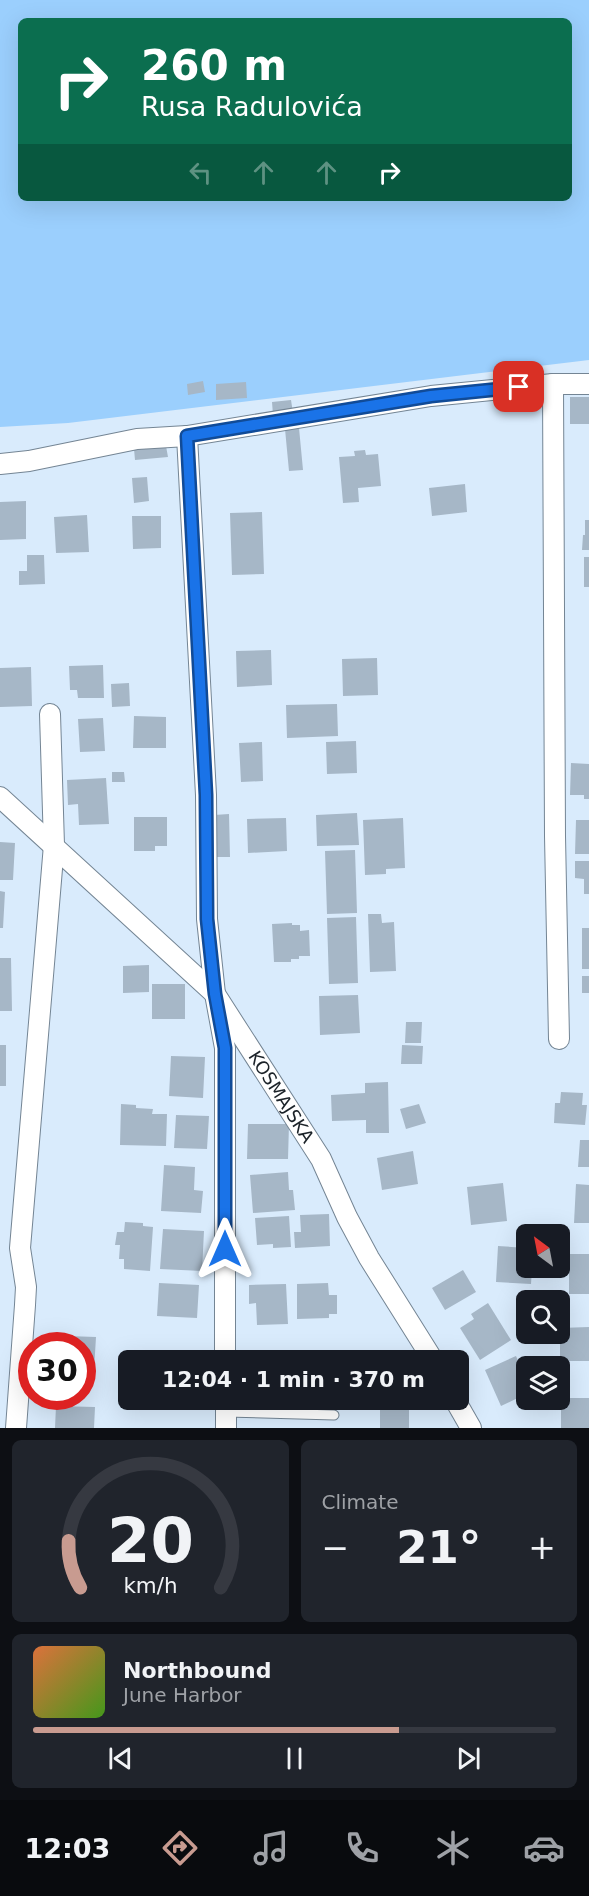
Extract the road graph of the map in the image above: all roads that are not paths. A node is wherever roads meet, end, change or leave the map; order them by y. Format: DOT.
graph roads {
  1 [pos="553,384"];
  2 [pos="589,384"];
  3 [pos="187,436"];
  4 [pos="0,464"];
  5 [pos="50,714"];
  6 [pos="0,797"];
  7 [pos="54,845"];
  8 [pos="215,994"];
  9 [pos="559,1039"];
  10 [pos="225,1350"];
  11 [pos="427,1350"];
  12 [pos="461,1410"];
  13 [pos="226,1413"];
  14 [pos="334,1415"];
  15 [pos="16,1428"];
  16 [pos="471,1428"];
  1 -- 2 [label="street"];
  1 -- 3 [label="street"];
  1 -- 9 [label="street"];
  3 -- 4 [label="street"];
  3 -- 8 [label="street"];
  5 -- 7 [label="street"];
  6 -- 7 [label="street, KOSMAJSKA"];
  7 -- 8 [label="street, KOSMAJSKA"];
  7 -- 15 [label="street"];
  8 -- 10 [label="street"];
  8 -- 11 [label="street, KOSMAJSKA"];
  12 -- 16 [label="street"];
  13 -- 14 [label="lane"];
}
